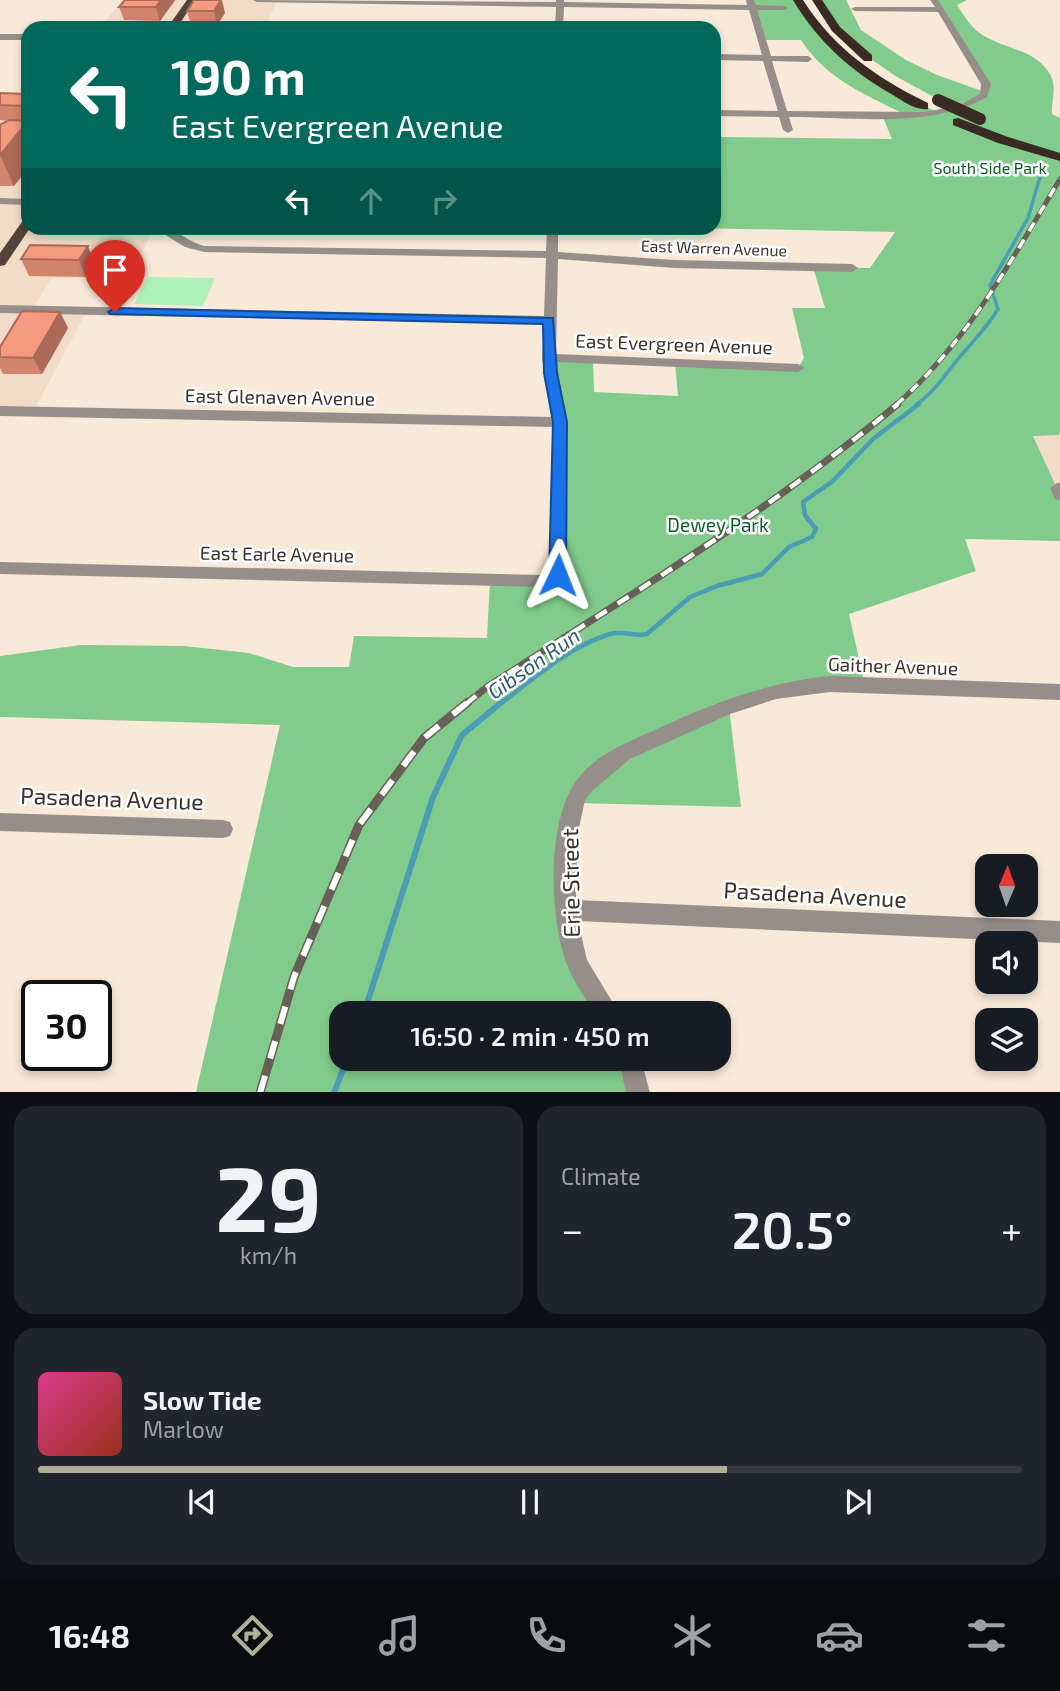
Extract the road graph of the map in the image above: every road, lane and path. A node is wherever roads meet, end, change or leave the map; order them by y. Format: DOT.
graph roads {
  1 [pos="191,0"];
  2 [pos="257,0"];
  3 [pos="798,0"];
  4 [pos="817,0"];
  5 [pos="934,0"];
  6 [pos="560,2"];
  7 [pos="751,4"];
  8 [pos="784,8"];
  9 [pos="855,9"];
  10 [pos="940,10"];
  11 [pos="177,21"];
  12 [pos="559,21"];
  13 [pos="0,37"];
  14 [pos="21,37"];
  15 [pos="721,57"];
  16 [pos="767,58"];
  17 [pos="808,59"];
  18 [pos="721,113"];
  19 [pos="783,114"];
  20 [pos="788,130"];
  21 [pos="1057,154"];
  22 [pos="0,201"];
  23 [pos="21,202"];
  24 [pos="21,232"];
  25 [pos="172,235"];
  26 [pos="553,235"];
  27 [pos="552,255"];
  28 [pos="0,262"];
  29 [pos="852,268"];
  30 [pos="0,309"];
  31 [pos="549,320"];
  32 [pos="549,358"];
  33 [pos="798,368"];
  34 [pos="0,411"];
  35 [pos="560,422"];
  36 [pos="0,568"];
  37 [pos="1060,692"];
  38 [pos="728,707"];
  39 [pos="0,822"];
  40 [pos="223,829"];
  41 [pos="567,910"];
  42 [pos="1060,932"];
  43 [pos="601,1001"];
  44 [pos="633,1071"];
  45 [pos="638,1092"];
  1 -- 11 [label="main road"];
  2 -- 6 [label="street"];
  3 -- 21 [label="highway"];
  4 -- 21 [label="highway, bridge"];
  5 -- 10 [label="street"];
  6 -- 7 [label="street"];
  6 -- 12 [label="street"];
  7 -- 8 [label="street"];
  7 -- 16 [label="street"];
  9 -- 10 [label="street"];
  10 -- 19 [label="street"];
  13 -- 14 [label="street"];
  15 -- 16 [label="street"];
  16 -- 17 [label="street"];
  16 -- 19 [label="street"];
  18 -- 19 [label="street"];
  19 -- 20 [label="street"];
  22 -- 23 [label="street"];
  24 -- 28 [label="main road"];
  25 -- 27 [label="street, East Warren Avenue"];
  26 -- 27 [label="street"];
  27 -- 29 [label="street, East Warren Avenue"];
  27 -- 31 [label="street"];
  30 -- 31 [label="street, East Evergreen Avenue"];
  31 -- 32 [label="street"];
  32 -- 33 [label="street, East Evergreen Avenue"];
  32 -- 35 [label="street"];
  34 -- 35 [label="street, East Glenaven Avenue"];
  35 -- 36 [label="street, East Earle Avenue"];
  37 -- 38 [label="street, Gaither Avenue"];
  38 -- 41 [label="street, Erie Street"];
  39 -- 40 [label="street, Pasadena Avenue"];
  41 -- 42 [label="street, Pasadena Avenue"];
  41 -- 43 [label="street, Erie Street"];
  44 -- 45 [label="street"];
}
